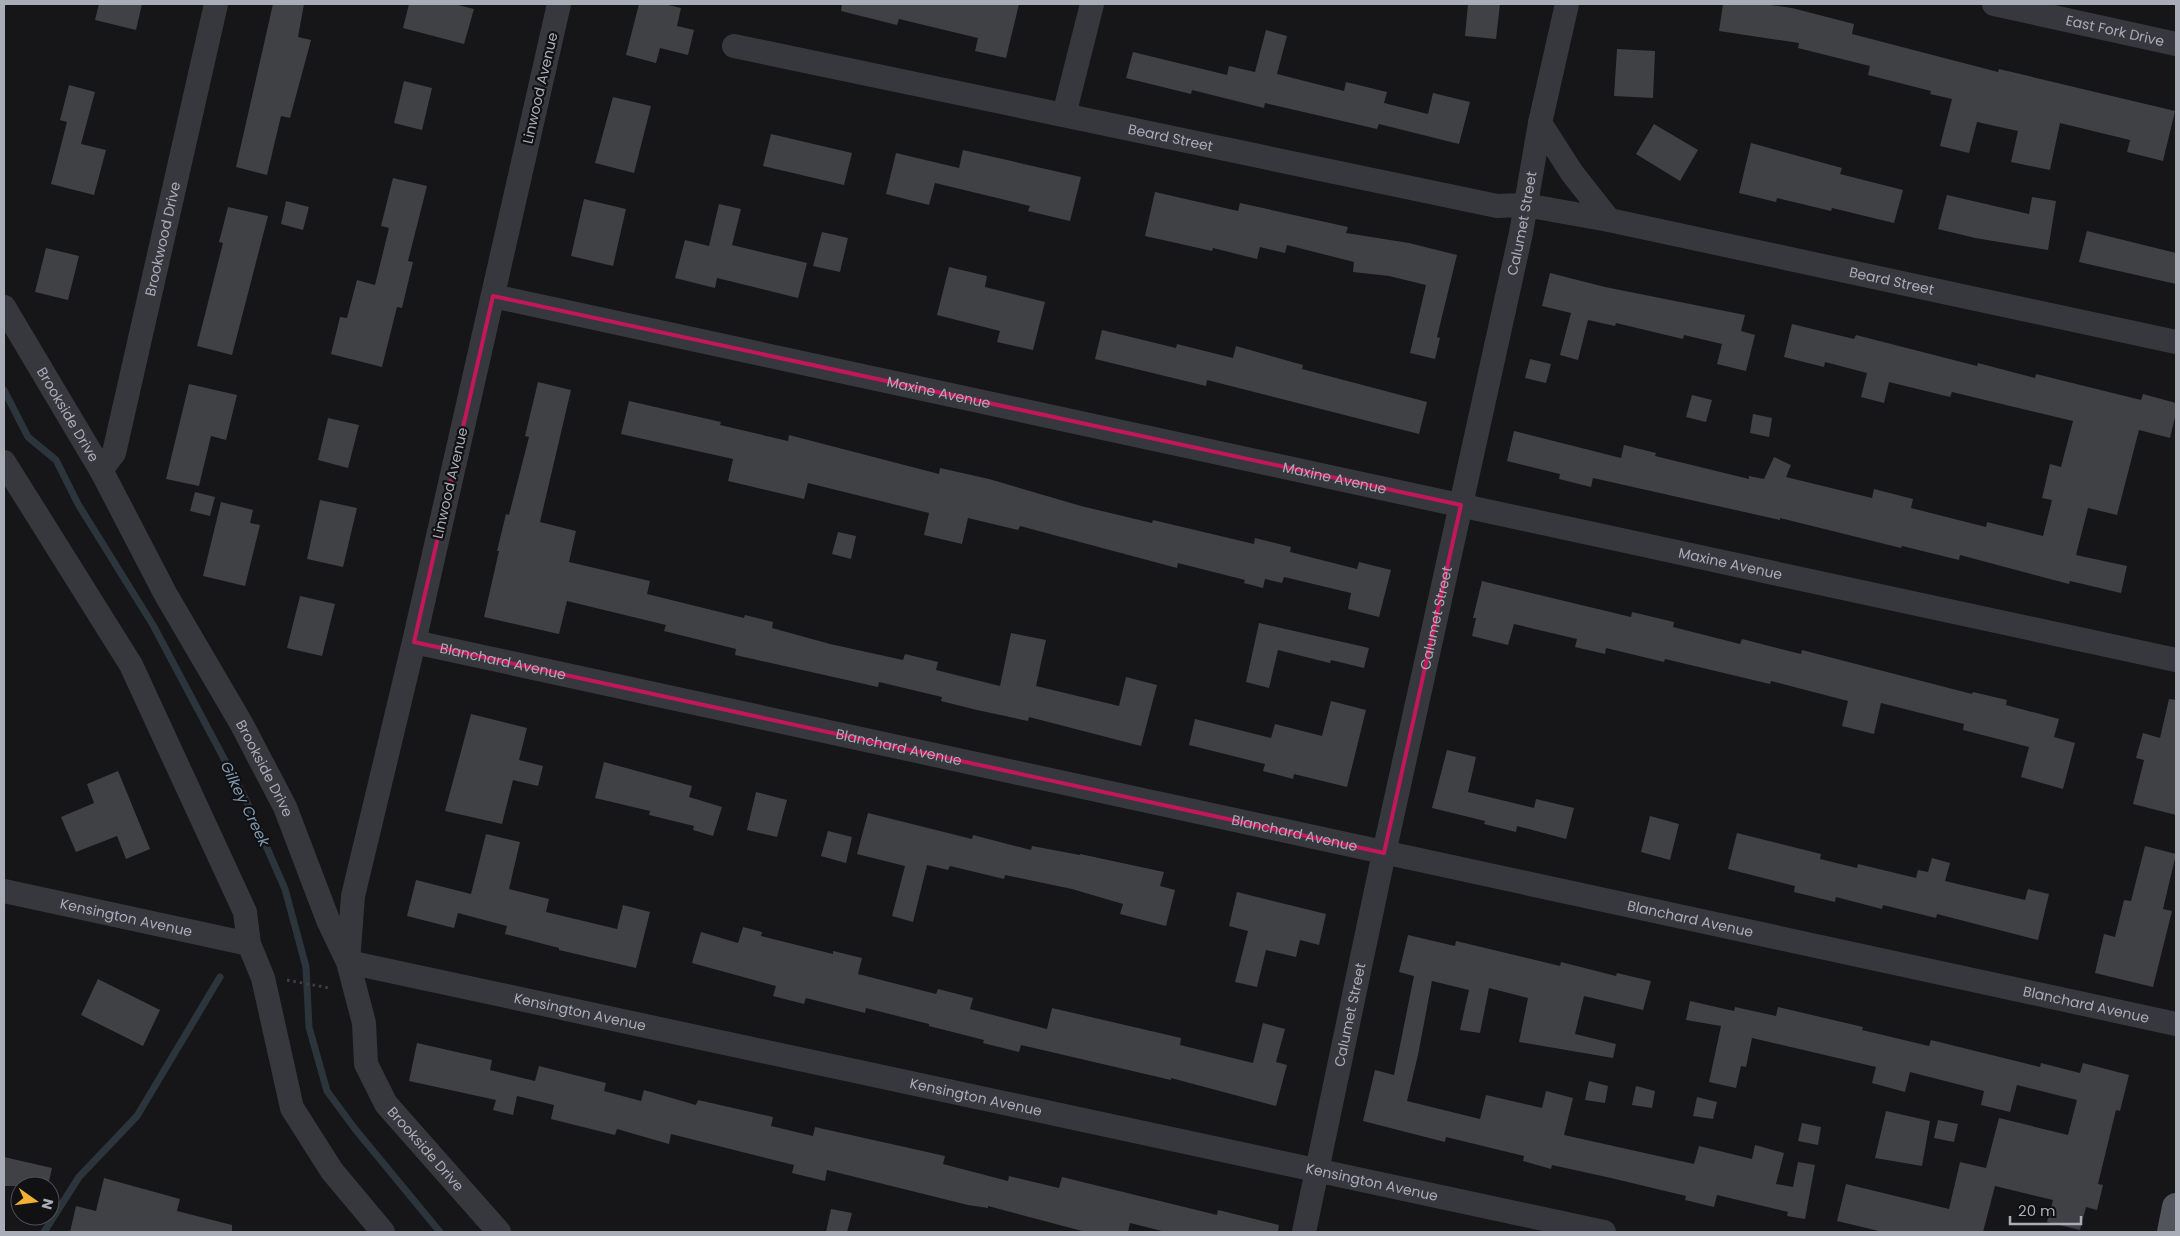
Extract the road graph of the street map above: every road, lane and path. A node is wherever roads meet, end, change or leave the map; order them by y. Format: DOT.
graph roads {
  1 [pos="216,4"];
  2 [pos="559,4"];
  3 [pos="1092,4"];
  4 [pos="1567,4"];
  5 [pos="1994,4"];
  6 [pos="2176,44"];
  7 [pos="734,46"];
  8 [pos="1064,115"];
  9 [pos="1540,123"];
  10 [pos="1525,205"];
  11 [pos="1609,220"];
  12 [pos="493,296"];
  13 [pos="4,307"];
  14 [pos="2176,342"];
  15 [pos="4,462"];
  16 [pos="101,470"];
  17 [pos="1461,505"];
  18 [pos="414,642"];
  19 [pos="2176,660"];
  20 [pos="1384,854"];
  21 [pos="4,891"];
  22 [pos="249,944"];
  23 [pos="348,962"];
  24 [pos="292,981"];
  25 [pos="329,988"];
  26 [pos="2176,1024"];
  27 [pos="1318,1171"];
  28 [pos="2176,1208"];
  29 [pos="383,1232"];
  30 [pos="499,1232"];
  31 [pos="1304,1232"];
  32 [pos="1604,1232"];
  33 [pos="2171,1232"];
  1 -- 16 [label="street, Brookwood Drive"];
  2 -- 12 [label="street, Linwood Avenue"];
  3 -- 8 [label="street"];
  4 -- 9 [label="street, Calumet Street"];
  5 -- 6 [label="street, East Fork Drive"];
  7 -- 8 [label="street, Beard Street"];
  8 -- 10 [label="street, Beard Street"];
  9 -- 10 [label="street, Calumet Street"];
  9 -- 11 [label="street"];
  10 -- 11 [label="street, Beard Street"];
  10 -- 17 [label="street, Calumet Street"];
  11 -- 14 [label="street, Beard Street"];
  12 -- 17 [label="street, Maxine Avenue"];
  12 -- 18 [label="street, Linwood Avenue"];
  13 -- 16 [label="street, Brookside Drive"];
  15 -- 22 [label="street"];
  16 -- 23 [label="street, Brookside Drive"];
  17 -- 19 [label="street, Maxine Avenue"];
  17 -- 20 [label="street, Calumet Street"];
  18 -- 20 [label="street, Blanchard Avenue"];
  18 -- 23 [label="street, Linwood Avenue"];
  20 -- 26 [label="street, Blanchard Avenue"];
  20 -- 27 [label="street, Calumet Street"];
  21 -- 22 [label="street, Kensington Avenue"];
  22 -- 29 [label="street"];
  23 -- 27 [label="street, Kensington Avenue"];
  23 -- 30 [label="street, Brookside Drive"];
  24 -- 25 [label="path"];
  27 -- 31 [label="street, Calumet Street"];
  27 -- 32 [label="street, Kensington Avenue"];
  28 -- 33 [label="main road"];
}
